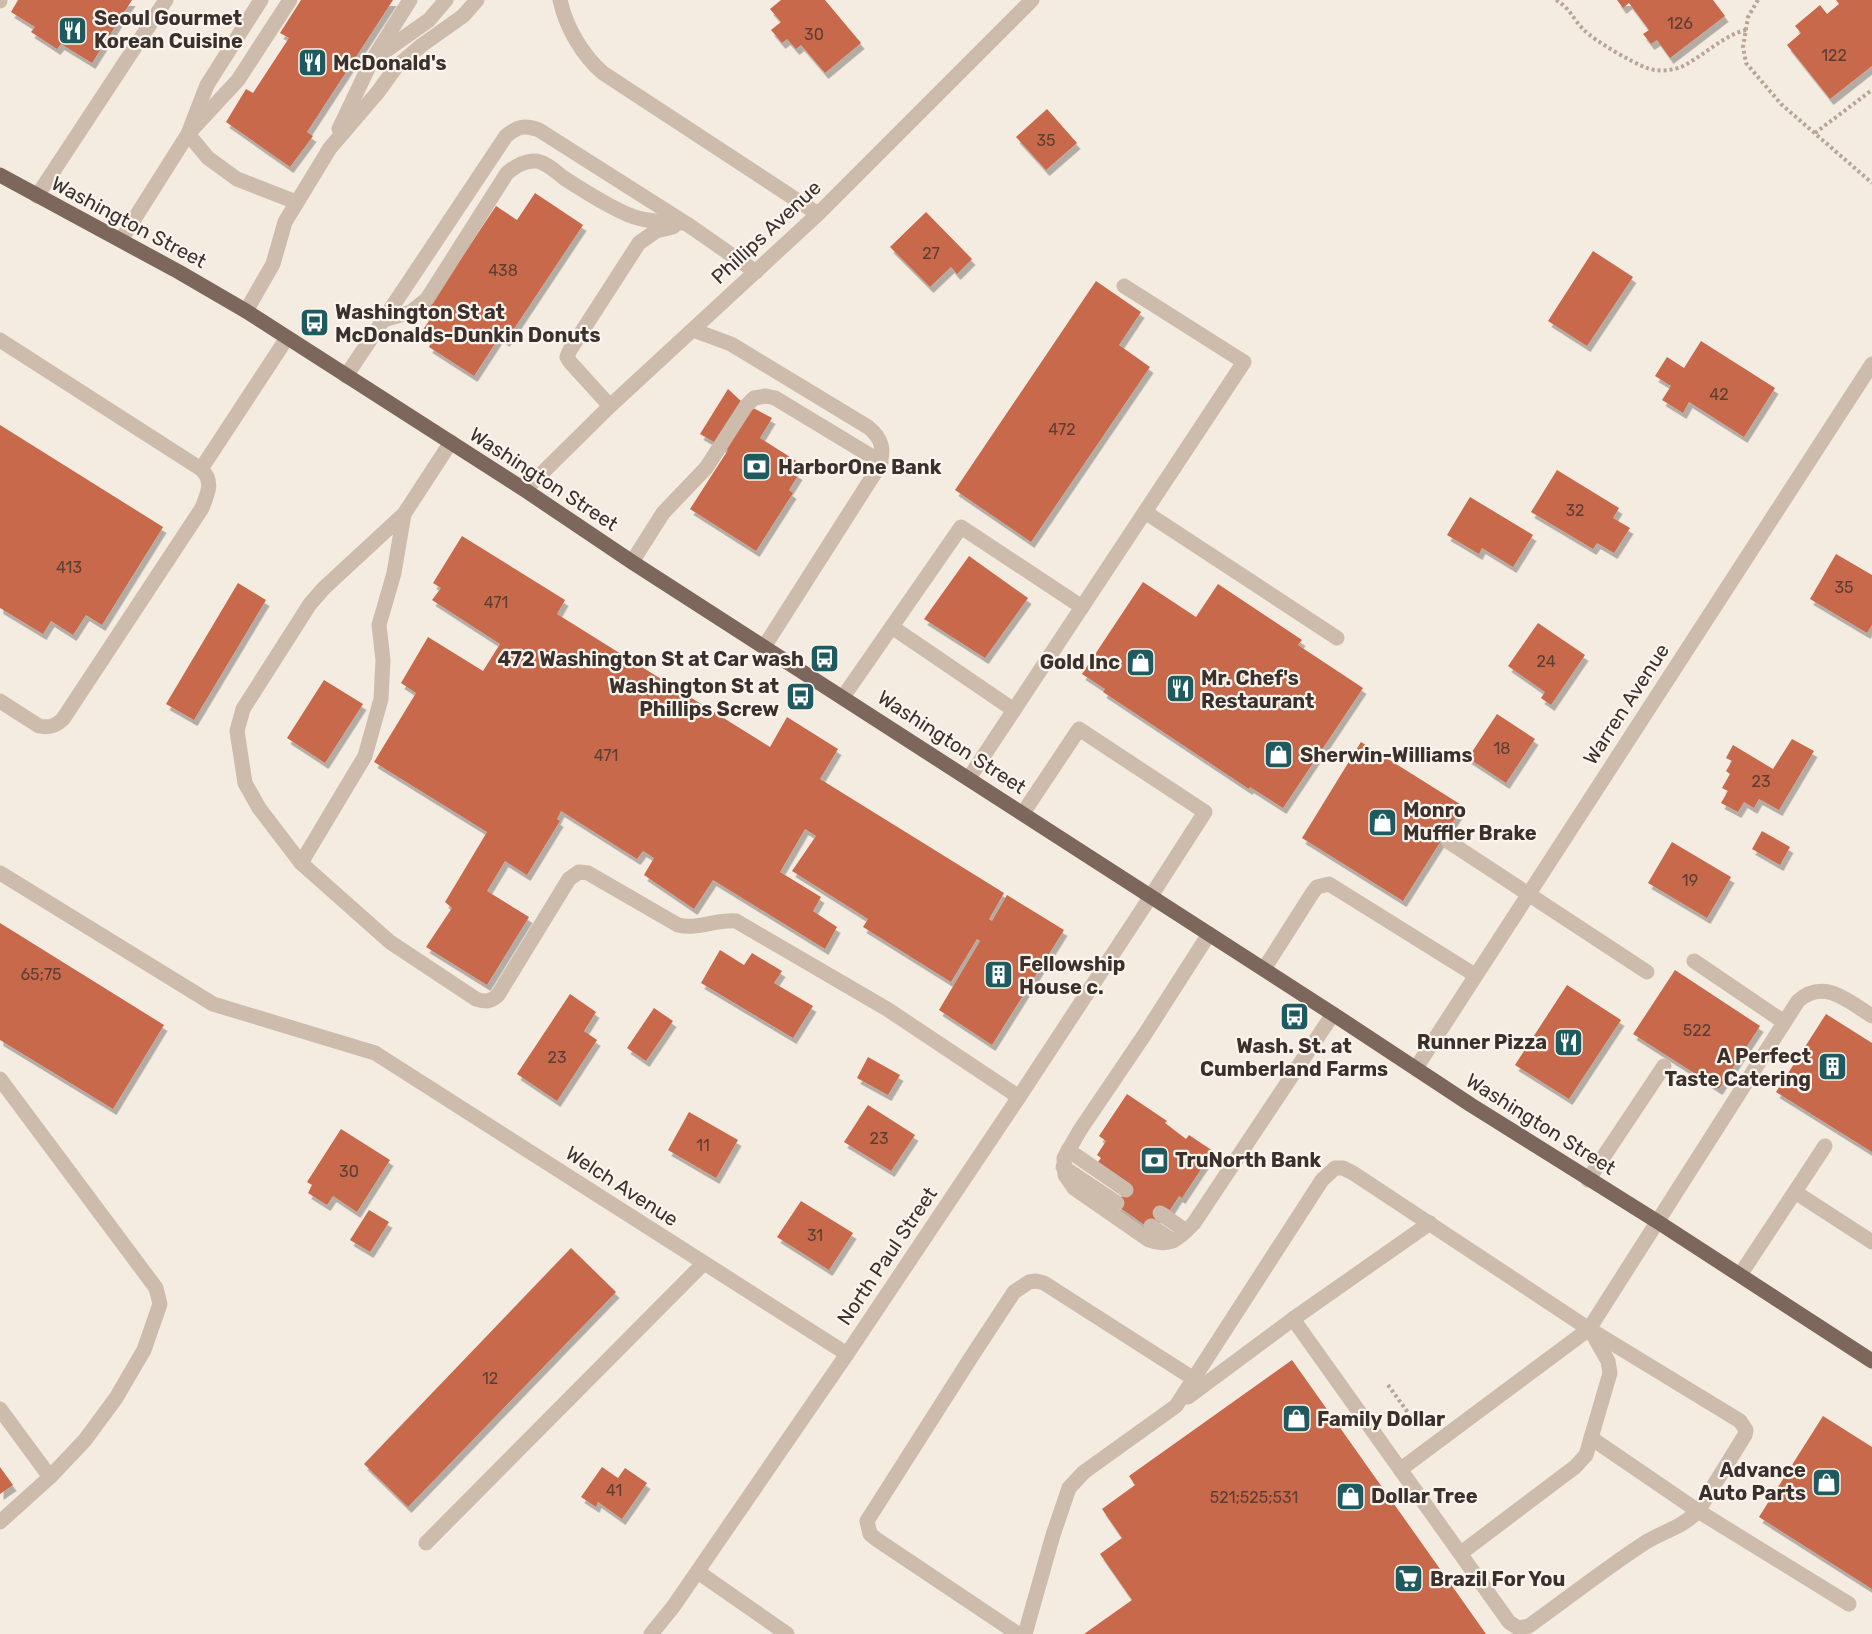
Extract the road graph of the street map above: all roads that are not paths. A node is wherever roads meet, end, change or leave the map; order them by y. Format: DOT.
graph roads {
  1 [pos="166,0"];
  2 [pos="261,0"];
  3 [pos="290,0"];
  4 [pos="410,0"];
  5 [pos="446,0"];
  6 [pos="477,0"];
  7 [pos="560,0"];
  8 [pos="1032,0"];
  9 [pos="371,62"];
  10 [pos="188,134"];
  11 [pos="330,148"];
  12 [pos="0,175"];
  13 [pos="37,196"];
  14 [pos="296,202"];
  15 [pos="818,214"];
  16 [pos="687,224"];
  17 [pos="121,240"];
  18 [pos="756,272"];
  19 [pos="1124,286"];
  20 [pos="246,311"];
  21 [pos="383,320"];
  22 [pos="693,330"];
  23 [pos="287,338"];
  24 [pos="0,340"];
  25 [pos="1872,364"];
  26 [pos="346,376"];
  27 [pos="610,406"];
  28 [pos="451,442"];
  29 [pos="881,462"];
  30 [pos="201,469"];
  31 [pos="525,490"];
  32 [pos="1145,512"];
  33 [pos="404,514"];
  34 [pos="632,562"];
  35 [pos="1082,607"];
  36 [pos="892,627"];
  37 [pos="1337,638"];
  38 [pos="764,647"];
  39 [pos="843,697"];
  40 [pos="0,701"];
  41 [pos="1014,710"];
  42 [pos="969,778"];
  43 [pos="1023,813"];
  44 [pos="1449,842"];
  45 [pos="301,863"];
  46 [pos="0,873"];
  47 [pos="1528,893"];
  48 [pos="1151,896"];
  49 [pos="1209,934"];
  50 [pos="1694,961"];
  51 [pos="1264,969"];
  52 [pos="1647,972"];
  53 [pos="1475,975"];
  54 [pos="1333,1014"];
  55 [pos="1872,1016"];
  56 [pos="1784,1022"];
  57 [pos="1664,1066"];
  58 [pos="1416,1068"];
  59 [pos="0,1079"];
  60 [pos="1019,1097"];
  61 [pos="1825,1146"];
  62 [pos="1068,1150"];
  63 [pos="1063,1167"];
  64 [pos="1588,1180"];
  65 [pos="1126,1190"];
  66 [pos="1795,1192"];
  67 [pos="1117,1203"];
  68 [pos="1160,1213"];
  69 [pos="1658,1222"];
  70 [pos="1430,1223"];
  71 [pos="1151,1226"];
  72 [pos="1186,1231"];
  73 [pos="1869,1234"];
  74 [pos="1173,1241"];
  75 [pos="704,1263"];
  76 [pos="1740,1275"];
  77 [pos="1293,1318"];
  78 [pos="1589,1329"];
  79 [pos="847,1354"];
  80 [pos="1872,1360"];
  81 [pos="1194,1379"];
  82 [pos="1176,1406"];
  83 [pos="0,1409"];
  84 [pos="1591,1438"];
  85 [pos="1401,1468"];
  86 [pos="50,1477"];
  87 [pos="1698,1511"];
  88 [pos="0,1522"];
  89 [pos="426,1543"];
  90 [pos="1461,1553"];
  91 [pos="698,1572"];
  92 [pos="1849,1604"];
  93 [pos="651,1634"];
  94 [pos="787,1634"];
  95 [pos="1018,1634"];
  96 [pos="1025,1634"];
  1 -- 13 [label="street"];
  2 -- 10 [label="street"];
  3 -- 10 [label="street"];
  4 -- 9 [label="street"];
  5 -- 9 [label="street"];
  6 -- 11 [label="street"];
  7 -- 15 [label="street"];
  8 -- 15 [label="street, Phillips Avenue"];
  9 -- 11 [label="street"];
  10 -- 14 [label="street"];
  10 -- 17 [label="street"];
  11 -- 14 [label="street"];
  12 -- 13 [label="main road, Washington Street"];
  13 -- 17 [label="main road, Washington Street"];
  14 -- 20 [label="street"];
  15 -- 18 [label="street, Phillips Avenue"];
  16 -- 18 [label="street"];
  16 -- 21 [label="street"];
  16 -- 21 [label="street"];
  16 -- 27 [label="street"];
  17 -- 20 [label="main road, Washington Street"];
  18 -- 22 [label="street, Phillips Avenue"];
  19 -- 32 [label="street"];
  20 -- 23 [label="main road, Washington Street"];
  21 -- 26 [label="street"];
  22 -- 27 [label="street, Phillips Avenue"];
  22 -- 29 [label="street"];
  23 -- 26 [label="main road, Washington Street"];
  23 -- 30 [label="street"];
  24 -- 30 [label="street"];
  25 -- 47 [label="street, Warren Avenue"];
  26 -- 28 [label="main road, Washington Street"];
  27 -- 31 [label="street, Phillips Avenue"];
  28 -- 31 [label="main road, Washington Street"];
  28 -- 33 [label="street"];
  29 -- 34 [label="street"];
  29 -- 38 [label="street"];
  30 -- 40 [label="street"];
  31 -- 34 [label="main road, Washington Street"];
  32 -- 35 [label="street"];
  32 -- 37 [label="street"];
  33 -- 45 [label="street"];
  33 -- 45 [label="street"];
  34 -- 38 [label="main road, Washington Street"];
  35 -- 36 [label="street"];
  35 -- 41 [label="street"];
  36 -- 39 [label="street"];
  36 -- 41 [label="street"];
  38 -- 39 [label="main road, Washington Street"];
  39 -- 42 [label="main road, Washington Street"];
  41 -- 42 [label="street"];
  42 -- 43 [label="main road, Washington Street"];
  43 -- 48 [label="main road, Washington Street"];
  43 -- 48 [label="street, North Paul Street"];
  44 -- 47 [label="street"];
  45 -- 60 [label="street"];
  46 -- 75 [label="street, Welch Avenue"];
  47 -- 52 [label="street"];
  47 -- 53 [label="street, Warren Avenue"];
  48 -- 49 [label="main road, Washington Street"];
  48 -- 60 [label="street, North Paul Street"];
  49 -- 51 [label="main road, Washington Street"];
  49 -- 62 [label="street"];
  50 -- 56 [label="street"];
  51 -- 53 [label="street"];
  51 -- 54 [label="main road, Washington Street"];
  53 -- 58 [label="street, Warren Avenue"];
  54 -- 58 [label="main road, Washington Street"];
  54 -- 72 [label="street"];
  55 -- 56 [label="street"];
  56 -- 69 [label="street"];
  57 -- 64 [label="street"];
  58 -- 64 [label="main road, Washington Street"];
  59 -- 86 [label="street"];
  60 -- 79 [label="street, North Paul Street"];
  61 -- 66 [label="street"];
  62 -- 63 [label="street"];
  62 -- 65 [label="street"];
  63 -- 67 [label="street"];
  63 -- 74 [label="street"];
  64 -- 69 [label="main road, Washington Street"];
  66 -- 73 [label="street"];
  66 -- 76 [label="street"];
  68 -- 72 [label="street"];
  69 -- 76 [label="main road, Washington Street"];
  69 -- 78 [label="street"];
  70 -- 77 [label="street"];
  70 -- 78 [label="street"];
  70 -- 81 [label="street"];
  71 -- 74 [label="street"];
  72 -- 74 [label="street"];
  75 -- 79 [label="street, Welch Avenue"];
  75 -- 89 [label="street"];
  76 -- 80 [label="main road, Washington Street"];
  77 -- 82 [label="street"];
  77 -- 85 [label="street"];
  78 -- 84 [label="street"];
  78 -- 85 [label="street"];
  78 -- 87 [label="street"];
  79 -- 91 [label="street, North Paul Street"];
  81 -- 82 [label="street"];
  81 -- 95 [label="street"];
  82 -- 96 [label="street"];
  83 -- 86 [label="street"];
  84 -- 87 [label="street"];
  84 -- 90 [label="street"];
  85 -- 90 [label="street"];
  86 -- 88 [label="street"];
  87 -- 90 [label="street"];
  87 -- 92 [label="street"];
  91 -- 93 [label="street, North Paul Street"];
  91 -- 94 [label="street"];
}
